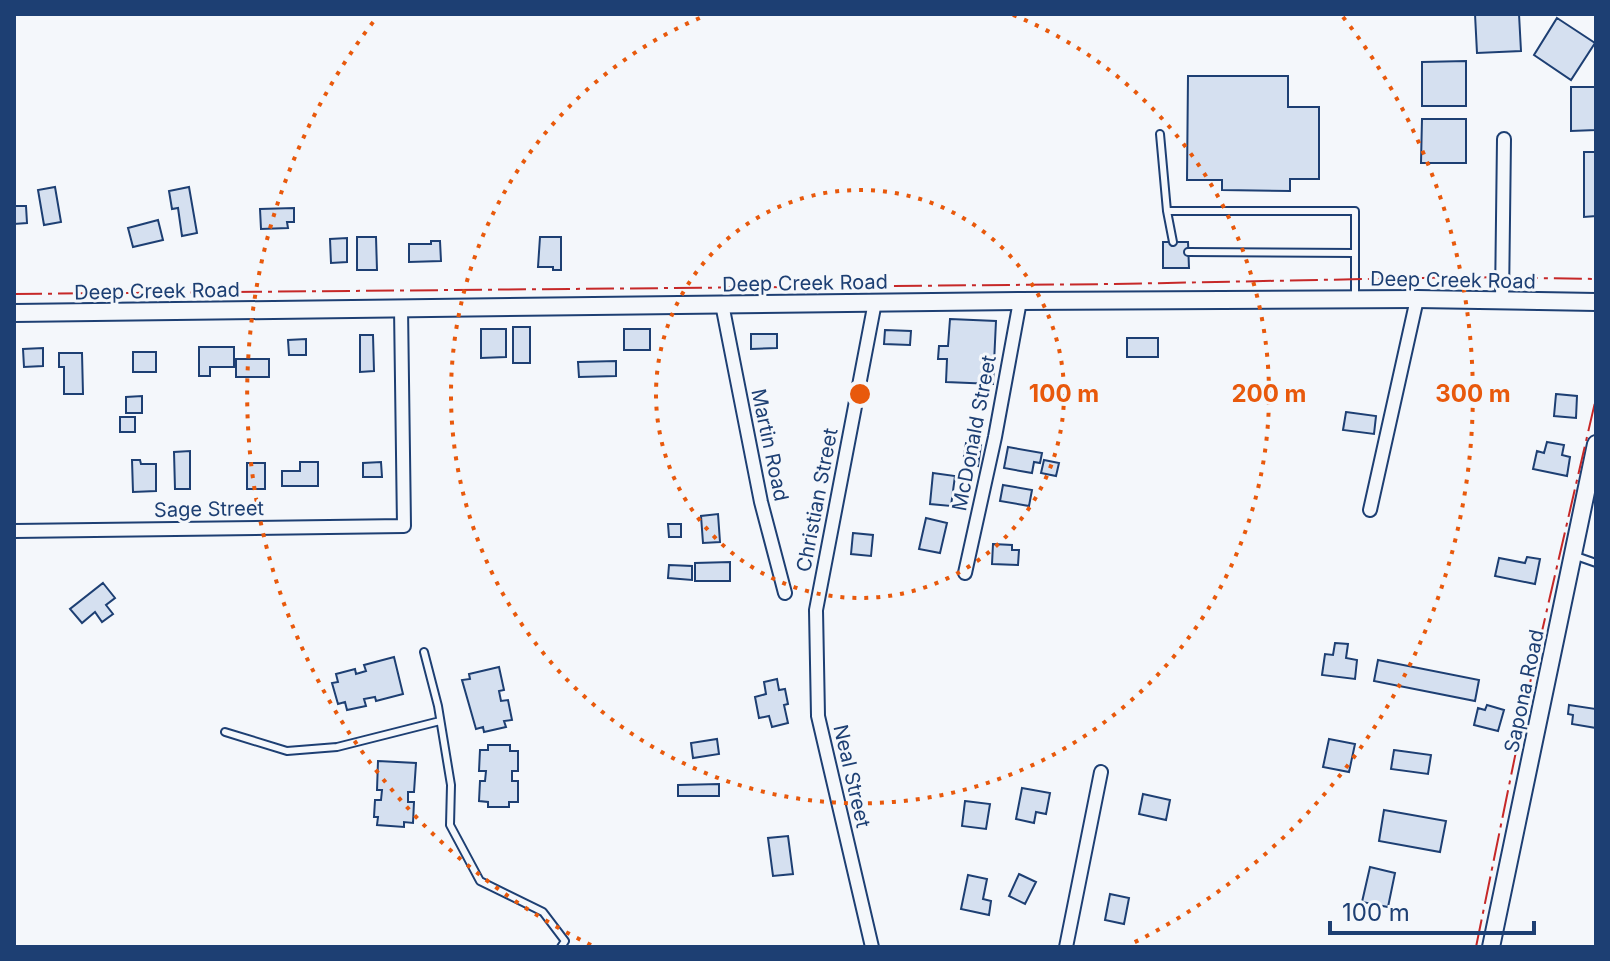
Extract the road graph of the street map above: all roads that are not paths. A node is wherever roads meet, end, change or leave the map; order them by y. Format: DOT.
graph roads {
  1 [pos="1160,134"];
  2 [pos="1504,139"];
  3 [pos="1167,211"];
  4 [pos="1173,242"];
  5 [pos="1188,252"];
  6 [pos="1355,253"];
  7 [pos="1355,299"];
  8 [pos="1417,299"];
  9 [pos="1502,300"];
  10 [pos="1020,301"];
  11 [pos="875,302"];
  12 [pos="1596,302"];
  13 [pos="722,304"];
  14 [pos="401,308"];
  15 [pos="14,313"];
  16 [pos="1596,444"];
  17 [pos="1592,479"];
  18 [pos="1370,510"];
  19 [pos="14,531"];
  20 [pos="1572,555"];
  21 [pos="1596,563"];
  22 [pos="965,573"];
  23 [pos="785,593"];
  24 [pos="816,610"];
  25 [pos="424,652"];
  26 [pos="440,721"];
  27 [pos="225,732"];
  28 [pos="1101,772"];
  29 [pos="561,947"];
  30 [pos="872,947"];
  31 [pos="1066,947"];
  32 [pos="1491,947"];
  1 -- 3 [label="lane"];
  2 -- 9 [label="street"];
  3 -- 4 [label="lane"];
  3 -- 6 [label="lane"];
  5 -- 6 [label="lane"];
  6 -- 7 [label="lane"];
  7 -- 8 [label="street, Deep Creek Road"];
  7 -- 10 [label="street, Deep Creek Road"];
  8 -- 9 [label="street, Deep Creek Road"];
  8 -- 18 [label="street"];
  9 -- 12 [label="street, Deep Creek Road"];
  10 -- 11 [label="street, Deep Creek Road"];
  10 -- 22 [label="street, McDonald Street"];
  11 -- 13 [label="street, Deep Creek Road"];
  11 -- 24 [label="street, Christian Street"];
  13 -- 14 [label="street, Deep Creek Road"];
  13 -- 23 [label="street, Martin Road"];
  14 -- 15 [label="street, Deep Creek Road"];
  14 -- 19 [label="street, Sage Street"];
  16 -- 17 [label="street, Sapona Road"];
  17 -- 20 [label="street, Sapona Road"];
  20 -- 21 [label="lane"];
  20 -- 32 [label="street, Sapona Road"];
  24 -- 30 [label="street, Neal Street"];
  25 -- 26 [label="lane"];
  26 -- 27 [label="lane"];
  26 -- 29 [label="lane"];
  28 -- 31 [label="street"];
}
